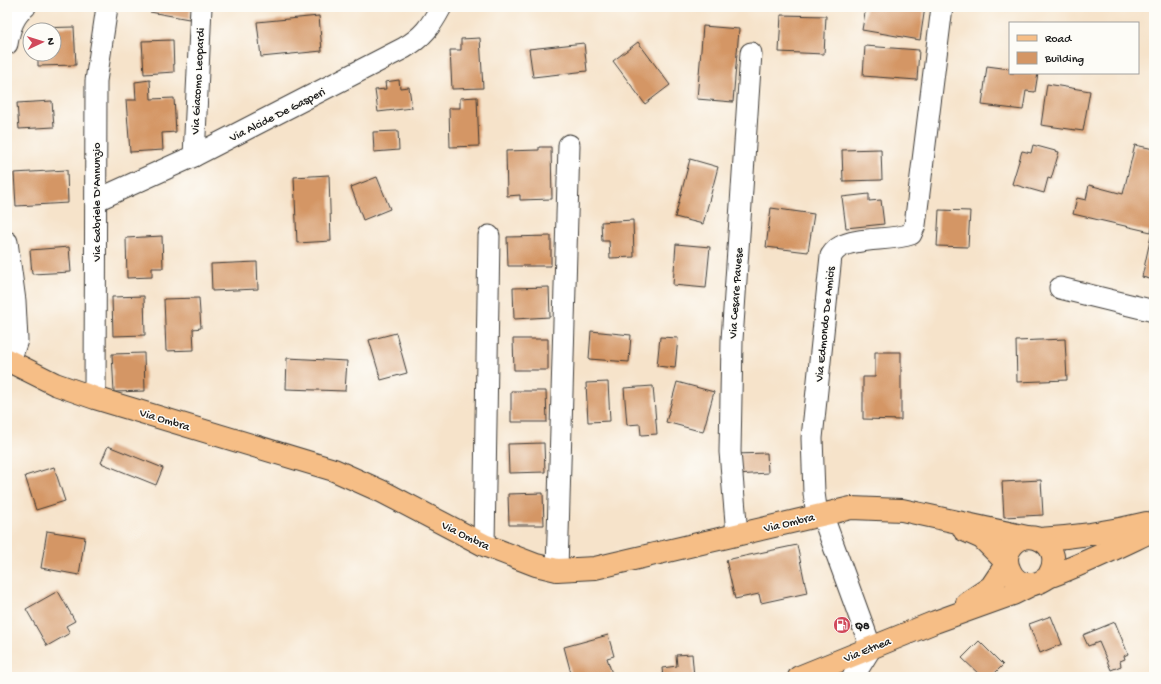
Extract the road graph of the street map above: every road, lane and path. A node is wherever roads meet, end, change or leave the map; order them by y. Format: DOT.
graph roads {
  1 [pos="25,7"];
  2 [pos="107,7"];
  3 [pos="201,7"];
  4 [pos="441,7"];
  5 [pos="942,7"];
  6 [pos="7,44"];
  7 [pos="751,53"];
  8 [pos="569,146"];
  9 [pos="194,156"];
  10 [pos="97,200"];
  11 [pos="489,236"];
  12 [pos="7,242"];
  13 [pos="1060,288"];
  14 [pos="1154,311"];
  15 [pos="8,361"];
  16 [pos="95,398"];
  17 [pos="819,515"];
  18 [pos="943,520"];
  19 [pos="1154,521"];
  20 [pos="1154,530"];
  21 [pos="737,534"];
  22 [pos="1033,538"];
  23 [pos="484,545"];
  24 [pos="1000,556"];
  25 [pos="556,570"];
  26 [pos="1040,581"];
  27 [pos="935,622"];
  28 [pos="871,648"];
  29 [pos="799,677"];
  30 [pos="853,677"];
  1 -- 6 [label="street"];
  2 -- 10 [label="street, Via Gabriele D'Annunzio"];
  3 -- 9 [label="street, Via Giacomo Leopardi"];
  4 -- 9 [label="street, Via Alcide De Gasperi"];
  5 -- 17 [label="street, Via Edmondo De Amicis"];
  7 -- 21 [label="street, Via Cesare Pavese"];
  8 -- 25 [label="street"];
  9 -- 10 [label="street, Via Alcide De Gasperi"];
  10 -- 16 [label="street, Via Gabriele D'Annunzio"];
  11 -- 23 [label="street"];
  12 -- 15 [label="street"];
  13 -- 14 [label="street"];
  15 -- 16 [label="main road, Via Ombra"];
  16 -- 23 [label="main road, Via Ombra"];
  17 -- 18 [label="main road, Via Ombra"];
  17 -- 21 [label="main road, Via Ombra"];
  17 -- 28 [label="street"];
  18 -- 22 [label="main road"];
  18 -- 24 [label="main road"];
  19 -- 22 [label="main road"];
  20 -- 26 [label="main road"];
  21 -- 25 [label="main road, Via Ombra"];
  22 -- 24 [label="main road"];
  22 -- 26 [label="main road"];
  23 -- 25 [label="main road, Via Ombra"];
  24 -- 26 [label="main road"];
  24 -- 27 [label="main road"];
  26 -- 27 [label="main road"];
  27 -- 28 [label="main road, Via Etnea"];
  28 -- 29 [label="main road, Via Etnea"];
  28 -- 30 [label="street"];
}
